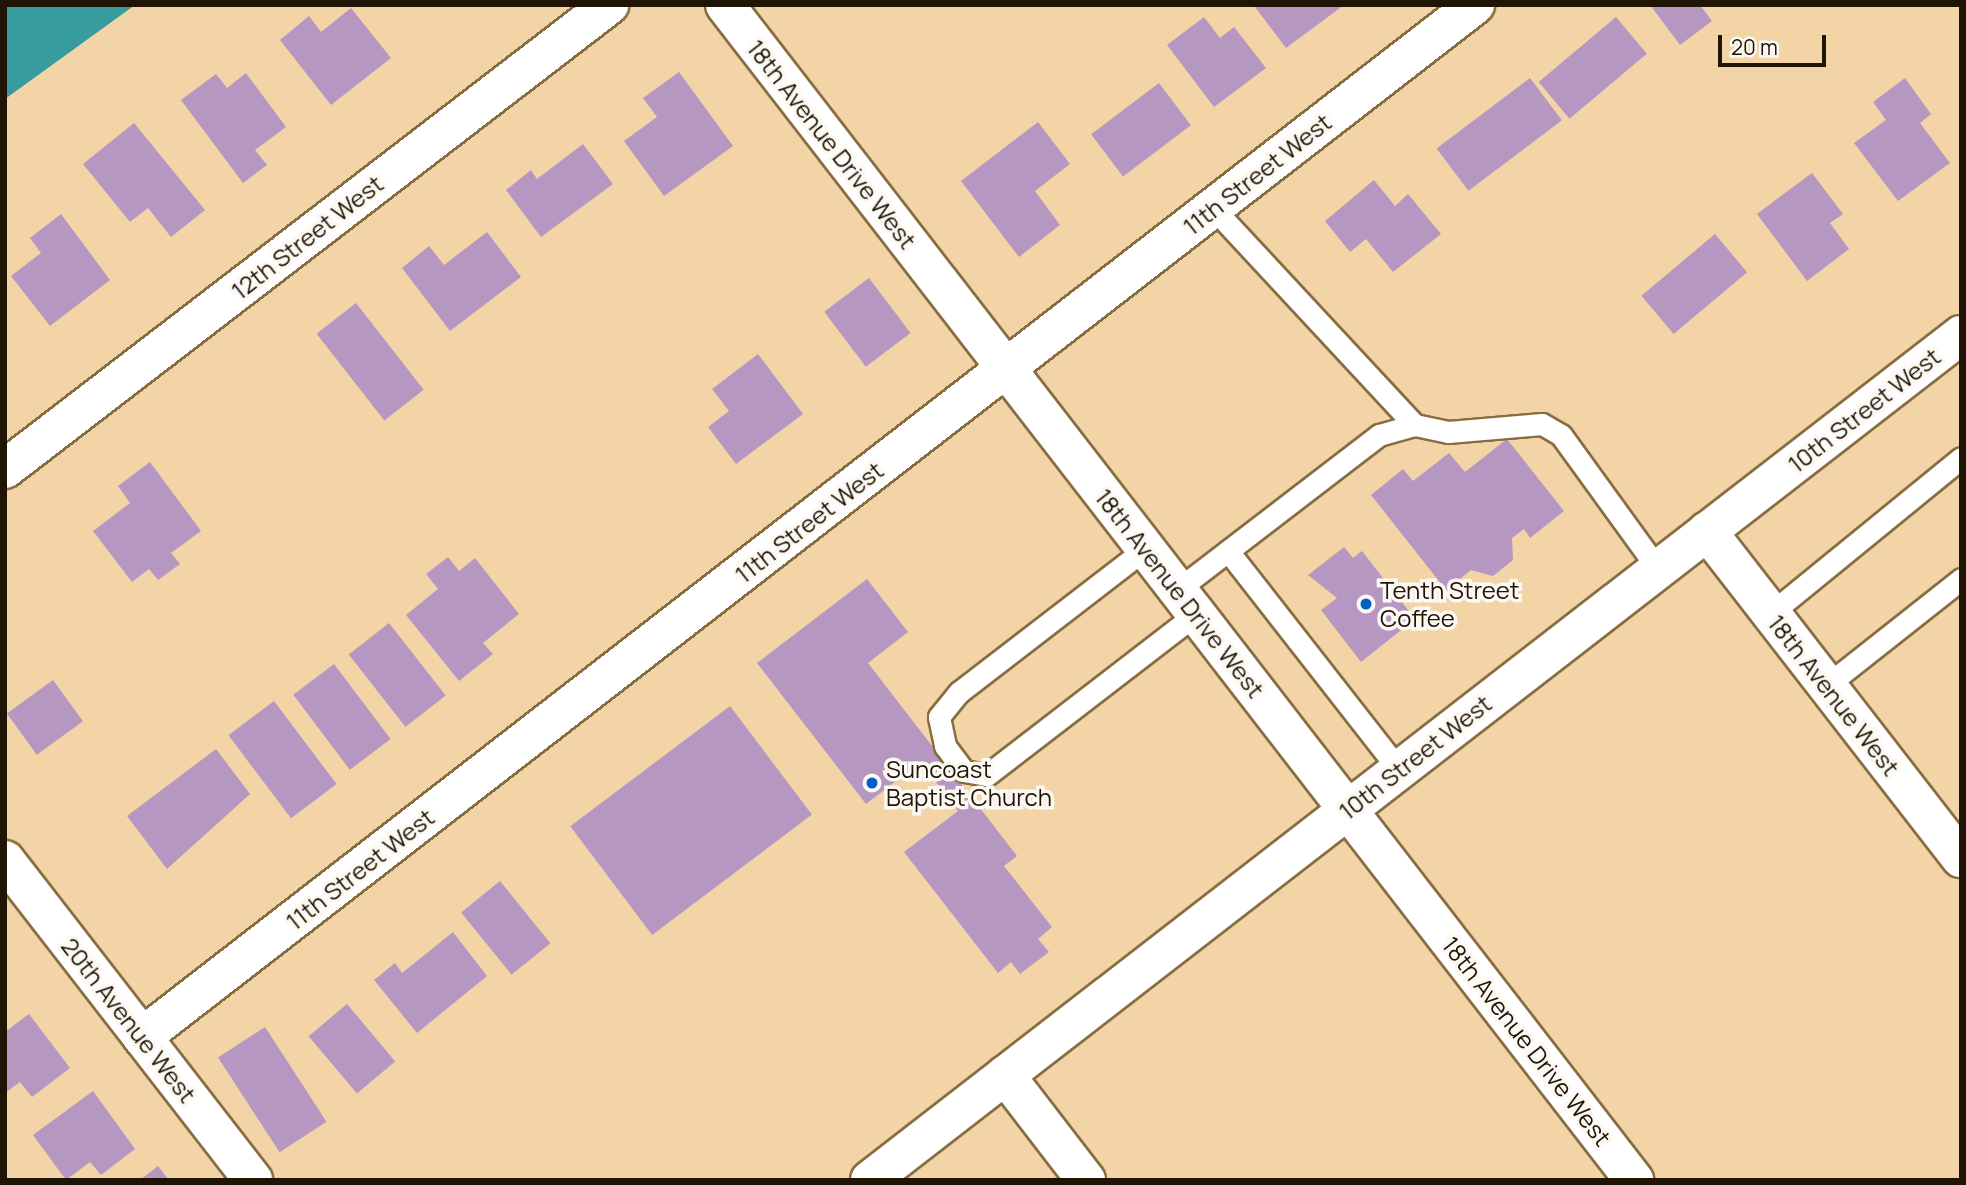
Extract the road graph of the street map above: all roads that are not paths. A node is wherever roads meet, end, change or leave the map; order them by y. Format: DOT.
graph roads {
  1 [pos="609,5"];
  2 [pos="725,5"];
  3 [pos="1475,5"];
  4 [pos="1213,208"];
  5 [pos="1961,335"];
  6 [pos="1006,369"];
  7 [pos="1415,425"];
  8 [pos="1961,458"];
  9 [pos="5,469"];
  10 [pos="1707,531"];
  11 [pos="1145,549"];
  12 [pos="1228,551"];
  13 [pos="1658,569"];
  14 [pos="1961,579"];
  15 [pos="1187,602"];
  16 [pos="1771,613"];
  17 [pos="1827,685"];
  18 [pos="1399,770"];
  19 [pos="1348,809"];
  20 [pos="1961,858"];
  21 [pos="5,860"];
  22 [pos="142,1037"];
  23 [pos="1005,1075"];
  24 [pos="253,1180"];
  25 [pos="870,1180"];
  26 [pos="1086,1180"];
  27 [pos="1634,1180"];
  1 -- 9 [label="street, 12th Street West"];
  2 -- 6 [label="street, 18th Avenue Drive West"];
  3 -- 4 [label="street, 11th Street West"];
  4 -- 6 [label="street, 11th Street West"];
  4 -- 7 [label="lane"];
  5 -- 10 [label="street, 10th Street West"];
  6 -- 11 [label="street, 18th Avenue Drive West"];
  6 -- 22 [label="street, 11th Street West"];
  7 -- 12 [label="lane"];
  7 -- 13 [label="lane"];
  8 -- 16 [label="lane"];
  10 -- 13 [label="street, 10th Street West"];
  10 -- 16 [label="street, 18th Avenue West"];
  11 -- 15 [label="street, 18th Avenue Drive West"];
  11 -- 15 [label="lane"];
  12 -- 15 [label="lane"];
  12 -- 18 [label="lane"];
  13 -- 18 [label="street, 10th Street West"];
  14 -- 17 [label="lane"];
  15 -- 19 [label="street, 18th Avenue Drive West"];
  16 -- 17 [label="street, 18th Avenue West"];
  17 -- 20 [label="street, 18th Avenue West"];
  18 -- 19 [label="street, 10th Street West"];
  19 -- 23 [label="street, 10th Street West"];
  19 -- 27 [label="street, 18th Avenue Drive West"];
  21 -- 22 [label="street, 20th Avenue West"];
  22 -- 24 [label="street, 20th Avenue West"];
  23 -- 25 [label="street, 10th Street West"];
  23 -- 26 [label="street"];
}
